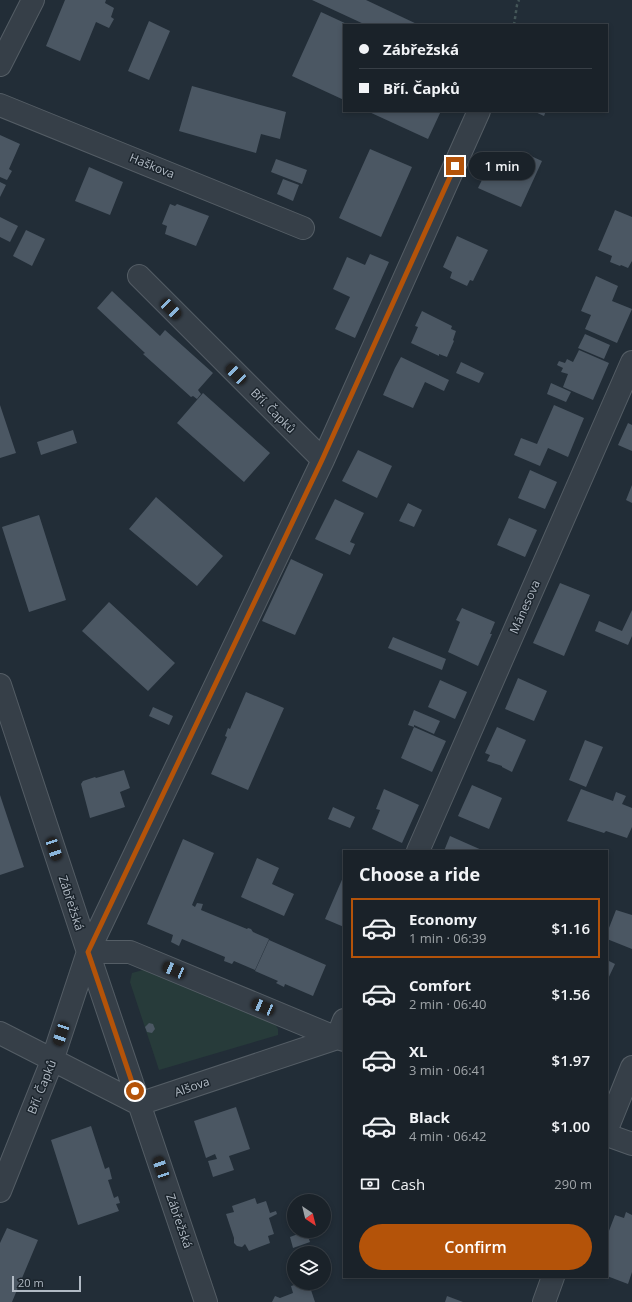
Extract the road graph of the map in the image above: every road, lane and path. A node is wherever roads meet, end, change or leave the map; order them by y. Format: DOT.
graph roads {
  1 [pos="33,0"];
  2 [pos="519,0"];
  3 [pos="514,24"];
  4 [pos="0,65"];
  5 [pos="0,105"];
  6 [pos="479,112"];
  7 [pos="303,228"];
  8 [pos="139,276"];
  9 [pos="632,362"];
  10 [pos="322,460"];
  11 [pos="0,686"];
  12 [pos="418,850"];
  13 [pos="88,952"];
  14 [pos="342,1033"];
  15 [pos="0,1034"];
  16 [pos="52,1061"];
  17 [pos="632,1067"];
  18 [pos="139,1104"];
  19 [pos="608,1127"];
  20 [pos="608,1136"];
  21 [pos="632,1144"];
  22 [pos="0,1191"];
  23 [pos="553,1278"];
  24 [pos="206,1302"];
  25 [pos="544,1302"];
  1 -- 4 [label="street"];
  2 -- 3 [label="path"];
  5 -- 7 [label="street, Haškova"];
  6 -- 10 [label="street, Bří. Čapků"];
  8 -- 10 [label="street, Bří. Čapků"];
  9 -- 12 [label="street, Mánesova"];
  10 -- 13 [label="street, Bří. Čapků"];
  11 -- 13 [label="street, Zábřežská"];
  13 -- 14 [label="street, Alšova"];
  13 -- 16 [label="street, Bří. Čapků"];
  13 -- 18 [label="street, Zábřežská"];
  14 -- 18 [label="street, Alšova"];
  15 -- 16 [label="street"];
  16 -- 18 [label="street"];
  16 -- 22 [label="street, Bří. Čapků"];
  17 -- 19 [label="street"];
  18 -- 24 [label="street, Zábřežská"];
  20 -- 21 [label="street"];
  23 -- 25 [label="street"];
}
